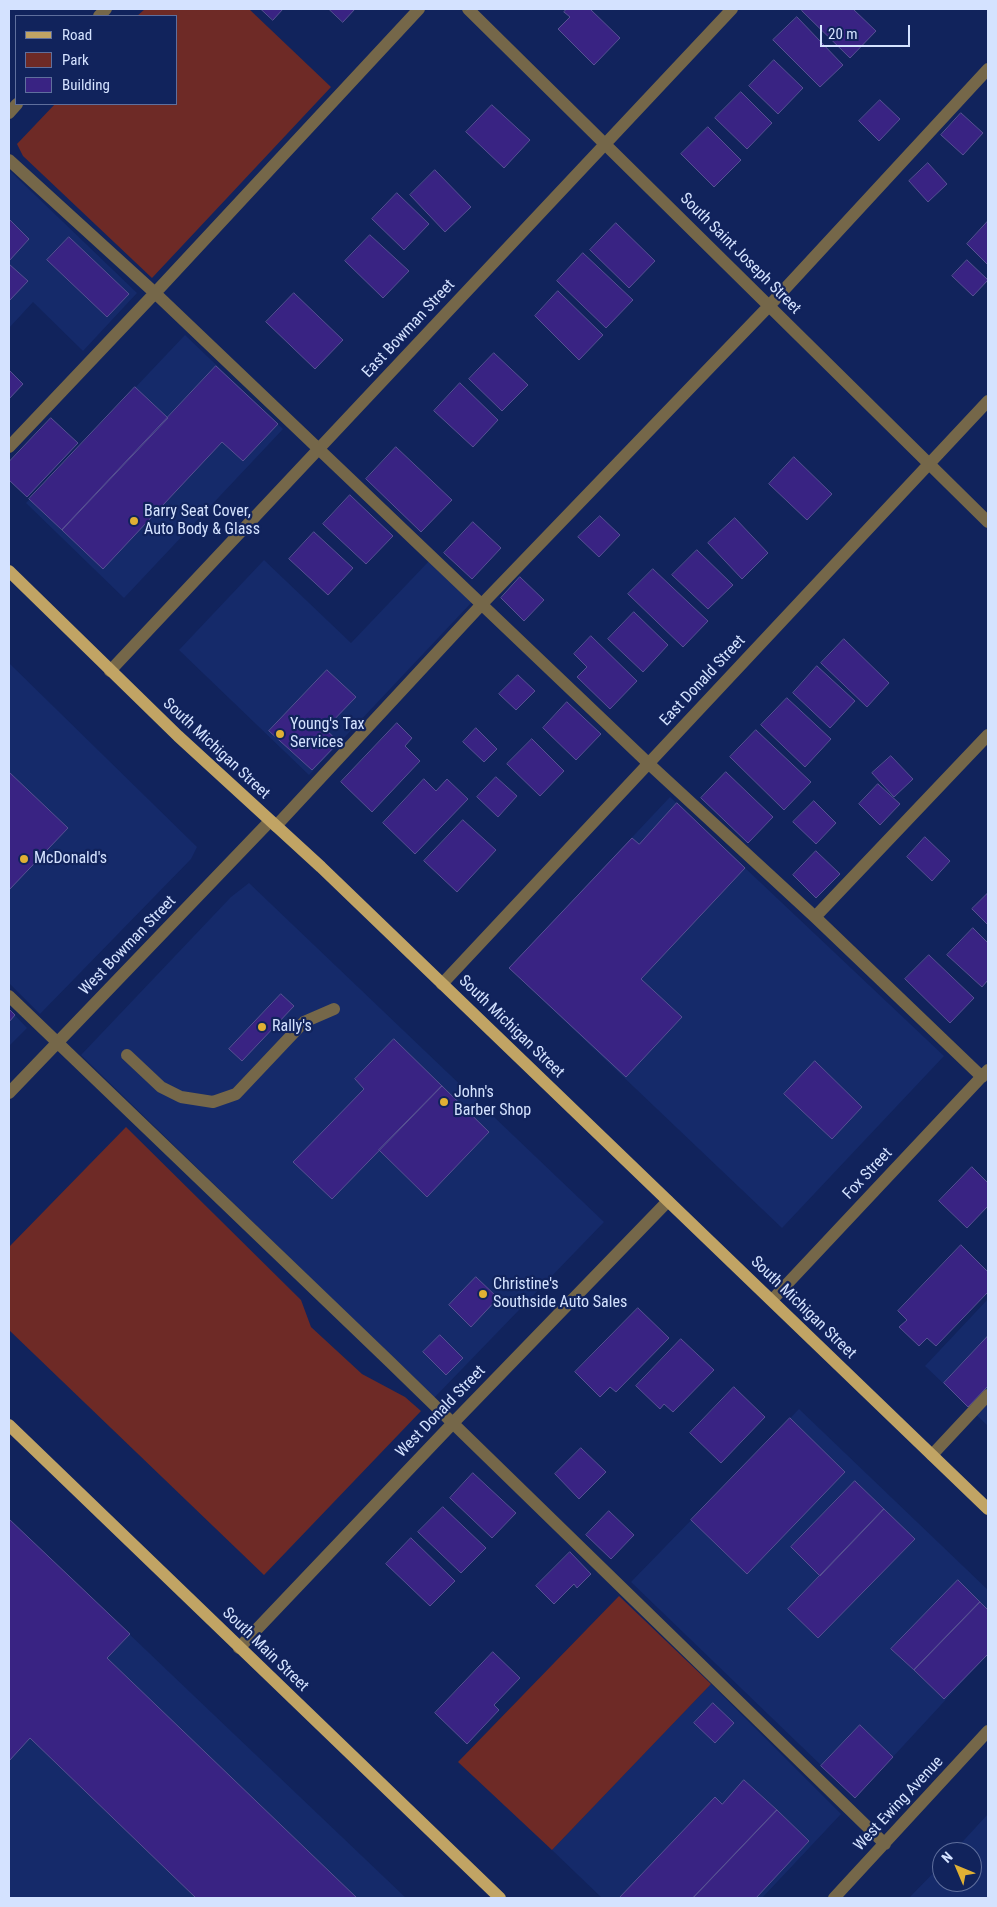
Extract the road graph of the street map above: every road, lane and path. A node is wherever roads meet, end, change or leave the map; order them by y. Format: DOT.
graph roads {
  1 [pos="419,9"];
  2 [pos="468,9"];
  3 [pos="732,9"];
  4 [pos="988,69"];
  5 [pos="605,144"];
  6 [pos="9,160"];
  7 [pos="155,293"];
  8 [pos="769,306"];
  9 [pos="988,401"];
  10 [pos="9,447"];
  11 [pos="319,449"];
  12 [pos="929,464"];
  13 [pos="988,522"];
  14 [pos="9,571"];
  15 [pos="482,604"];
  16 [pos="110,671"];
  17 [pos="988,735"];
  18 [pos="648,763"];
  19 [pos="273,823"];
  20 [pos="815,917"];
  21 [pos="442,984"];
  22 [pos="9,996"];
  23 [pos="334,1009"];
  24 [pos="57,1043"];
  25 [pos="126,1055"];
  26 [pos="985,1074"];
  27 [pos="9,1093"];
  28 [pos="668,1201"];
  29 [pos="772,1300"];
  30 [pos="988,1395"];
  31 [pos="452,1423"];
  32 [pos="9,1425"];
  33 [pos="932,1455"];
  34 [pos="988,1509"];
  35 [pos="239,1648"];
  36 [pos="988,1731"];
  37 [pos="884,1844"];
  38 [pos="500,1898"];
  39 [pos="834,1898"];
  1 -- 7 [label="street"];
  2 -- 5 [label="street, South Saint Joseph Street"];
  3 -- 5 [label="street, East Bowman Street"];
  4 -- 8 [label="street, West Bowman Street"];
  5 -- 8 [label="street, South Saint Joseph Street"];
  5 -- 11 [label="street, East Bowman Street"];
  6 -- 7 [label="street"];
  7 -- 10 [label="street"];
  7 -- 11 [label="street"];
  8 -- 12 [label="street, South Saint Joseph Street"];
  8 -- 15 [label="street, West Bowman Street"];
  9 -- 12 [label="street, East Donald Street"];
  11 -- 15 [label="street"];
  11 -- 16 [label="street, East Bowman Street"];
  12 -- 13 [label="street, South Saint Joseph Street"];
  12 -- 18 [label="street, East Donald Street"];
  14 -- 16 [label="main road, South Michigan Street"];
  15 -- 18 [label="street"];
  15 -- 19 [label="street, West Bowman Street"];
  16 -- 19 [label="main road, South Michigan Street"];
  17 -- 20 [label="street"];
  18 -- 20 [label="street"];
  18 -- 21 [label="street, East Donald Street"];
  19 -- 21 [label="main road, South Michigan Street"];
  19 -- 24 [label="street, West Bowman Street"];
  20 -- 26 [label="street"];
  21 -- 28 [label="main road, South Michigan Street"];
  22 -- 24 [label="street"];
  23 -- 25 [label="street"];
  24 -- 27 [label="street, West Bowman Street"];
  24 -- 31 [label="street"];
  26 -- 29 [label="street, Fox Street"];
  28 -- 29 [label="main road, South Michigan Street"];
  28 -- 31 [label="street, West Donald Street"];
  29 -- 33 [label="main road, South Michigan Street"];
  30 -- 33 [label="street"];
  31 -- 35 [label="street, West Donald Street"];
  31 -- 37 [label="street"];
  32 -- 35 [label="main road, South Main Street"];
  33 -- 34 [label="main road, South Michigan Street"];
  35 -- 38 [label="main road, South Main Street"];
  36 -- 37 [label="street, West Ewing Avenue"];
  37 -- 39 [label="street, West Ewing Avenue"];
}
